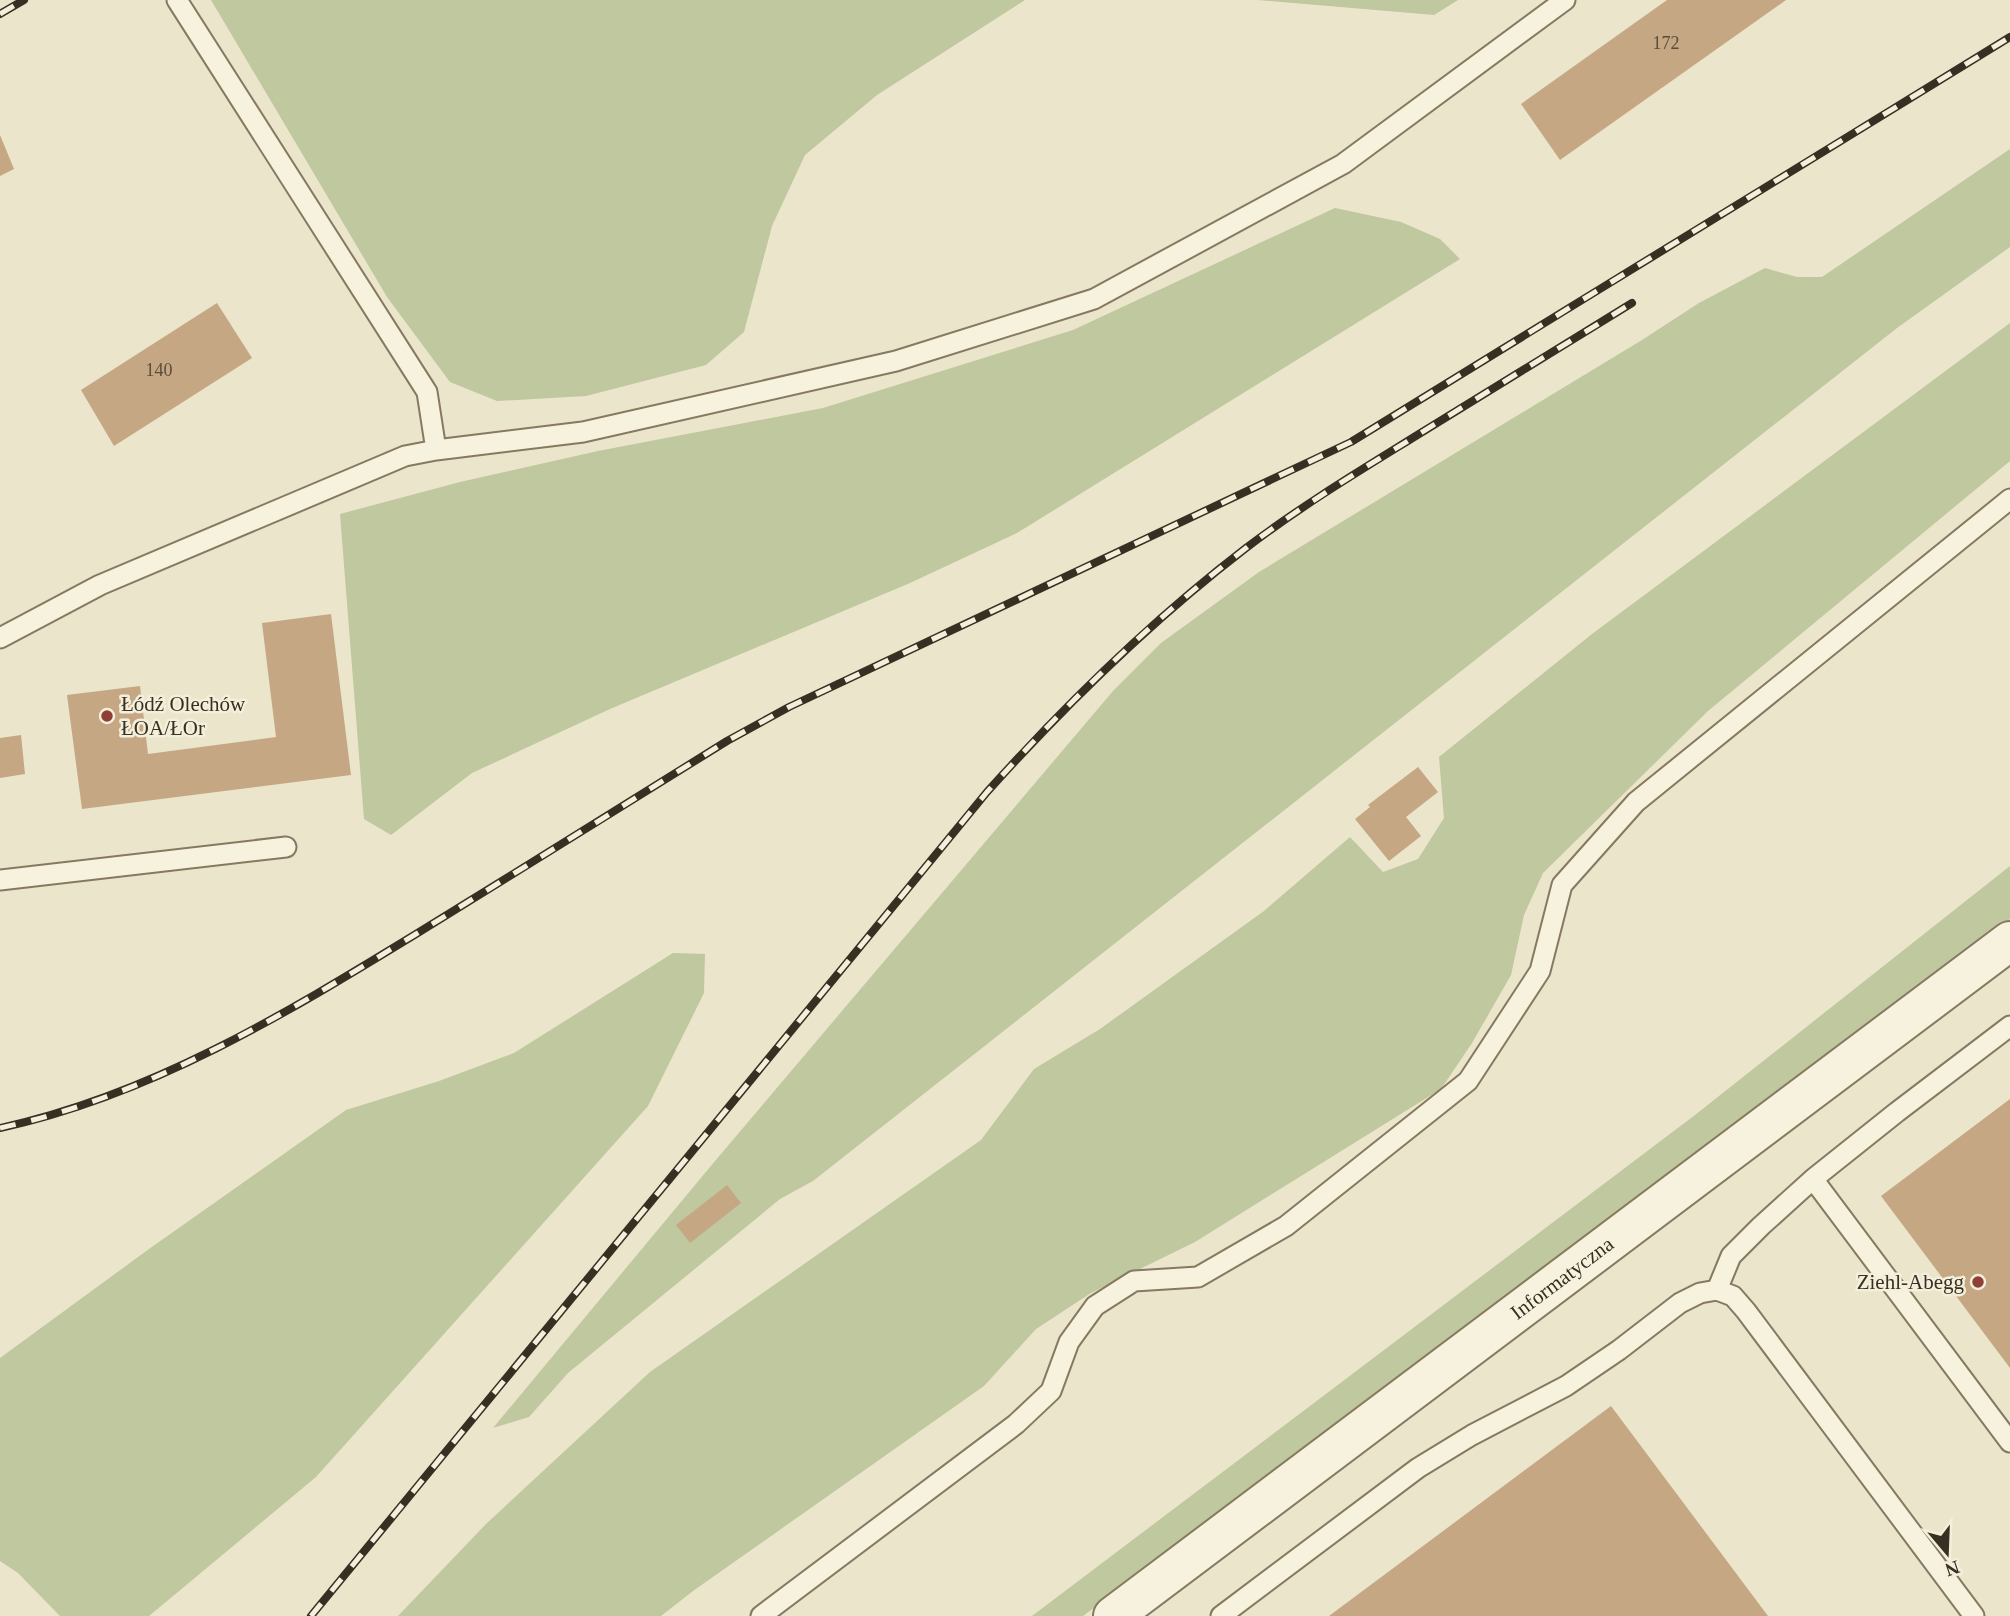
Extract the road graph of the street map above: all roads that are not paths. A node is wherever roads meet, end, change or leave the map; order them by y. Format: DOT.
graph roads {
  1 [pos="177,0"];
  2 [pos="1565,0"];
  3 [pos="436,450"];
  4 [pos="2010,499"];
  5 [pos="0,638"];
  6 [pos="286,848"];
  7 [pos="0,880"];
  8 [pos="2010,941"];
  9 [pos="2010,1026"];
  10 [pos="1814,1179"];
  11 [pos="1717,1290"];
  12 [pos="2010,1441"];
  13 [pos="761,1616"];
  14 [pos="1113,1616"];
  15 [pos="1221,1616"];
  16 [pos="1974,1616"];
  1 -- 3 [label="lane"];
  2 -- 3 [label="lane"];
  3 -- 5 [label="lane"];
  4 -- 13 [label="lane"];
  6 -- 7 [label="lane"];
  8 -- 14 [label="street, Informatyczna"];
  9 -- 10 [label="lane"];
  10 -- 11 [label="lane"];
  10 -- 12 [label="lane"];
  11 -- 15 [label="lane"];
  11 -- 16 [label="lane"];
}
